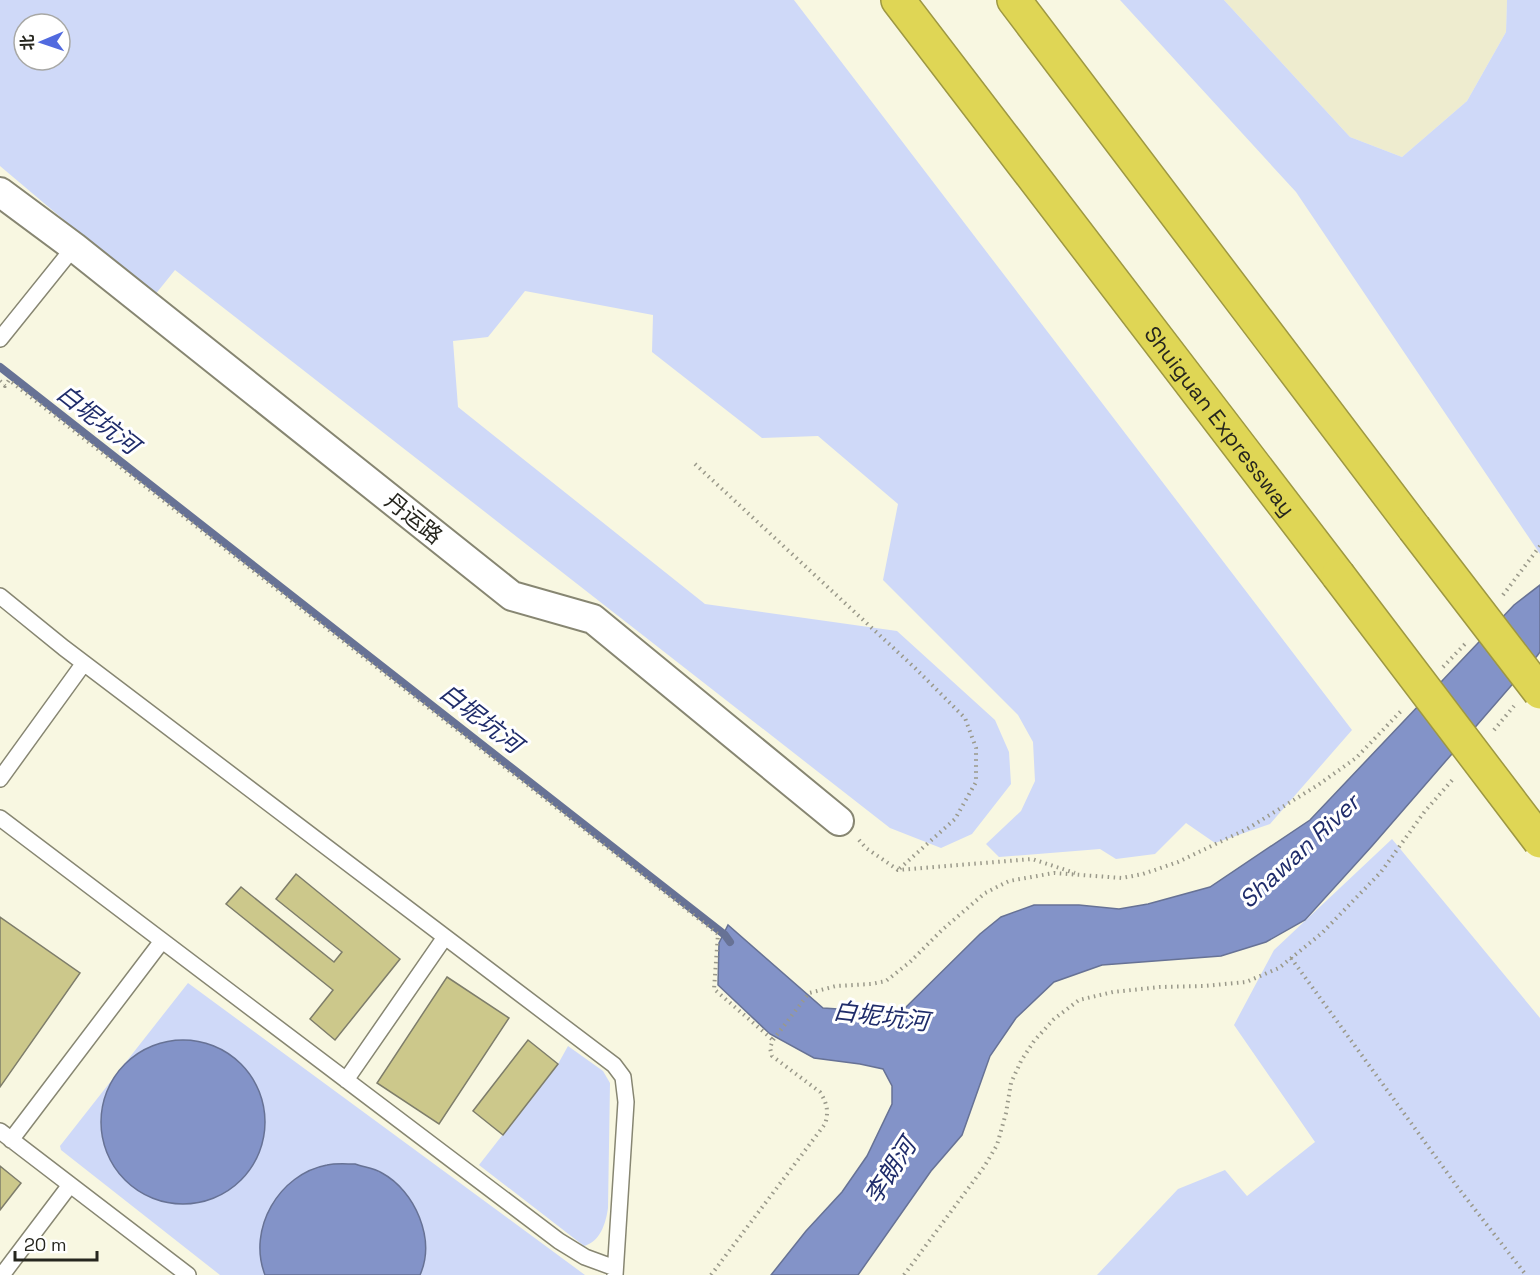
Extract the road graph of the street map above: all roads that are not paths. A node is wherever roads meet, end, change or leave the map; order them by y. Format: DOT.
graph roads {
  1 [pos="898,0"];
  2 [pos="1014,0"];
  3 [pos="0,192"];
  4 [pos="74,247"];
  5 [pos="0,339"];
  6 [pos="0,596"];
  7 [pos="84,663"];
  8 [pos="1529,697"];
  9 [pos="0,779"];
  10 [pos="0,818"];
  11 [pos="839,820"];
  12 [pos="1540,841"];
  13 [pos="445,938"];
  14 [pos="162,940"];
  15 [pos="346,1080"];
  16 [pos="6,1135"];
  17 [pos="70,1185"];
  18 [pos="615,1271"];
  19 [pos="2,1275"];
  20 [pos="188,1275"];
  1 -- 12 [label="highway, Shuiguan Expressway, bridge"];
  2 -- 8 [label="highway, bridge"];
  3 -- 4 [label="street, 丹运路"];
  4 -- 5 [label="lane"];
  4 -- 11 [label="street, 丹运路"];
  6 -- 7 [label="lane"];
  7 -- 9 [label="lane"];
  7 -- 13 [label="lane"];
  10 -- 14 [label="lane"];
  13 -- 15 [label="lane"];
  13 -- 18 [label="lane"];
  14 -- 15 [label="lane"];
  14 -- 16 [label="lane"];
  15 -- 18 [label="lane"];
  16 -- 17 [label="lane"];
  17 -- 19 [label="lane"];
  17 -- 20 [label="lane"];
}
